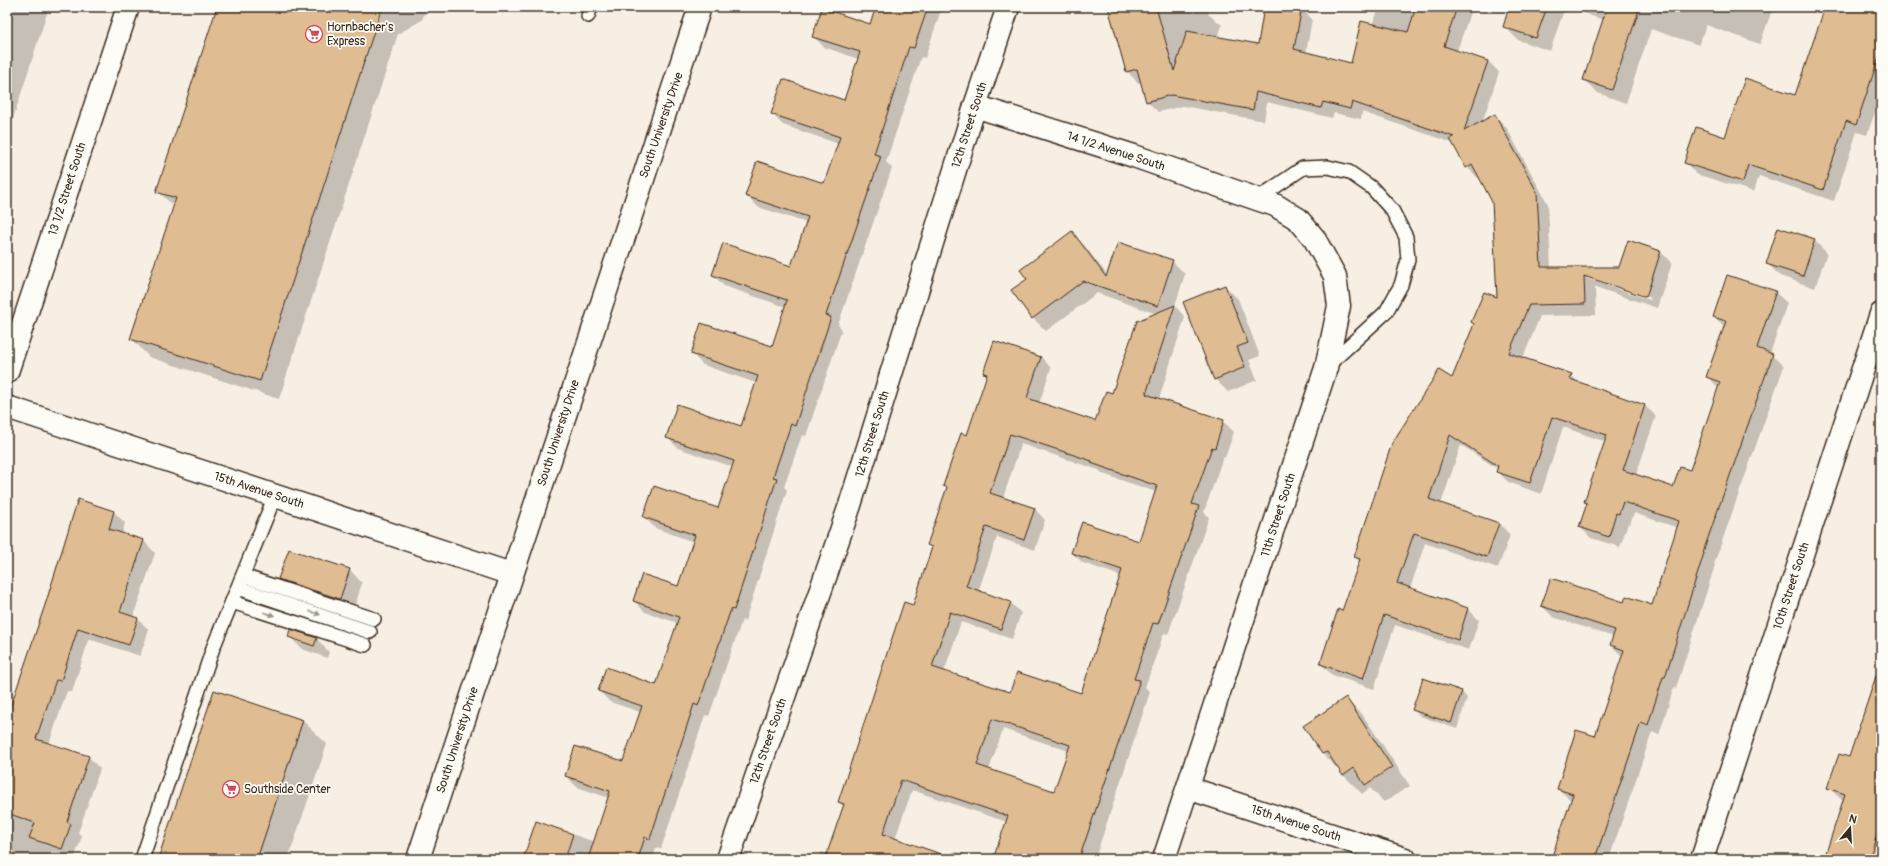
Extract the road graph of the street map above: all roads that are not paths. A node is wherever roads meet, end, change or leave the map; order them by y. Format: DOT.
graph roads {
  1 [pos="128,7"];
  2 [pos="700,7"];
  3 [pos="1008,7"];
  4 [pos="975,106"];
  5 [pos="1257,199"];
  6 [pos="1881,314"];
  7 [pos="1326,368"];
  8 [pos="7,372"];
  9 [pos="7,407"];
  10 [pos="275,496"];
  11 [pos="511,574"];
  12 [pos="240,582"];
  13 [pos="232,602"];
  14 [pos="374,619"];
  15 [pos="370,632"];
  16 [pos="365,645"];
  17 [pos="1188,788"];
  18 [pos="142,859"];
  19 [pos="418,859"];
  20 [pos="728,859"];
  21 [pos="1164,859"];
  22 [pos="1405,859"];
  23 [pos="1702,859"];
  1 -- 8 [label="street, 13 1/2 Street South"];
  2 -- 11 [label="street, South University Drive"];
  3 -- 4 [label="street, 12th Street South"];
  4 -- 5 [label="street, 14 1/2 Avenue South"];
  4 -- 20 [label="street, 12th Street South"];
  5 -- 7 [label="street, 11th Street South"];
  5 -- 7 [label="lane"];
  6 -- 23 [label="street, 10th Street South"];
  7 -- 17 [label="street, 11th Street South"];
  9 -- 10 [label="street, 15th Avenue South"];
  10 -- 11 [label="street, 15th Avenue South"];
  10 -- 12 [label="lane"];
  11 -- 19 [label="street, South University Drive"];
  12 -- 13 [label="lane"];
  12 -- 14 [label="lane"];
  12 -- 15 [label="lane, one-way"];
  13 -- 16 [label="lane, one-way"];
  13 -- 18 [label="lane"];
  17 -- 21 [label="street, 11th Street South"];
  17 -- 22 [label="street, 15th Avenue South"];
}
